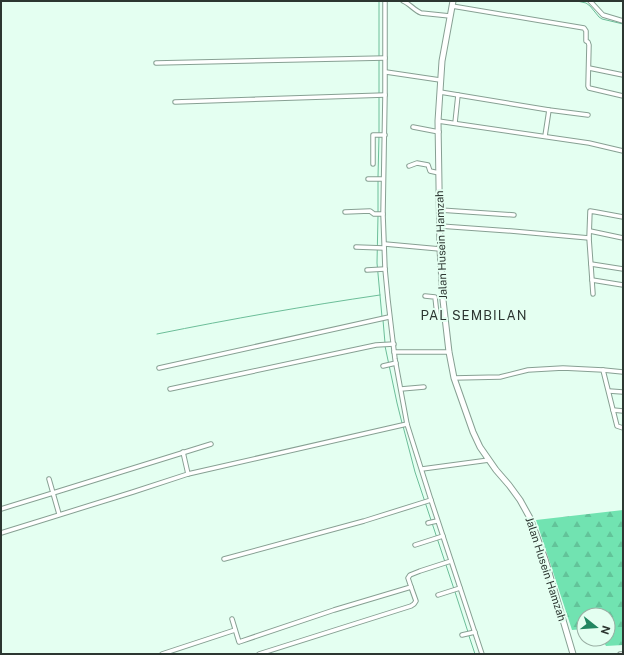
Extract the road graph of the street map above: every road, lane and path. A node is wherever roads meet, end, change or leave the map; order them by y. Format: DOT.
graph roads {
  1 [pos="385,1"];
  2 [pos="403,1"];
  3 [pos="590,1"];
  4 [pos="452,4"];
  5 [pos="450,16"];
  6 [pos="623,21"];
  7 [pos="384,58"];
  8 [pos="156,63"];
  9 [pos="589,68"];
  10 [pos="386,72"];
  11 [pos="623,75"];
  12 [pos="440,80"];
  13 [pos="440,92"];
  14 [pos="384,95"];
  15 [pos="458,95"];
  16 [pos="623,96"];
  17 [pos="175,102"];
  18 [pos="549,110"];
  19 [pos="588,115"];
  20 [pos="438,121"];
  21 [pos="455,123"];
  22 [pos="413,127"];
  23 [pos="439,132"];
  24 [pos="383,135"];
  25 [pos="545,136"];
  26 [pos="623,150"];
  27 [pos="373,164"];
  28 [pos="409,166"];
  29 [pos="440,173"];
  30 [pos="368,179"];
  31 [pos="382,179"];
  32 [pos="440,210"];
  33 [pos="345,212"];
  34 [pos="381,214"];
  35 [pos="514,215"];
  36 [pos="623,217"];
  37 [pos="440,226"];
  38 [pos="590,231"];
  39 [pos="590,238"];
  40 [pos="623,238"];
  41 [pos="384,246"];
  42 [pos="356,248"];
  43 [pos="440,249"];
  44 [pos="591,264"];
  45 [pos="623,269"];
  46 [pos="367,270"];
  47 [pos="384,270"];
  48 [pos="592,280"];
  49 [pos="623,285"];
  50 [pos="593,294"];
  51 [pos="424,296"];
  52 [pos="444,316"];
  53 [pos="389,317"];
  54 [pos="393,344"];
  55 [pos="394,352"];
  56 [pos="449,352"];
  57 [pos="396,363"];
  58 [pos="382,366"];
  59 [pos="159,368"];
  60 [pos="603,370"];
  61 [pos="623,372"];
  62 [pos="454,378"];
  63 [pos="424,387"];
  64 [pos="170,389"];
  65 [pos="401,390"];
  66 [pos="609,391"];
  67 [pos="623,392"];
  68 [pos="614,410"];
  69 [pos="623,411"];
  70 [pos="407,424"];
  71 [pos="623,428"];
  72 [pos="211,444"];
  73 [pos="183,452"];
  74 [pos="489,460"];
  75 [pos="422,469"];
  76 [pos="188,474"];
  77 [pos="49,479"];
  78 [pos="53,493"];
  79 [pos="431,500"];
  80 [pos="1,509"];
  81 [pos="59,514"];
  82 [pos="436,521"];
  83 [pos="428,523"];
  84 [pos="1,533"];
  85 [pos="442,537"];
  86 [pos="415,545"];
  87 [pos="224,558"];
  88 [pos="450,561"];
  89 [pos="411,587"];
  90 [pos="459,588"];
  91 [pos="438,595"];
  92 [pos="232,619"];
  93 [pos="235,630"];
  94 [pos="474,632"];
  95 [pos="463,635"];
  96 [pos="162,654"];
  97 [pos="259,654"];
  98 [pos="482,654"];
  99 [pos="573,654"];
  100 [pos="620,654"];
  101 [pos="623,654"];
  1 -- 7 [label="street"];
  2 -- 5 [label="street"];
  3 -- 6 [label="street"];
  4 -- 5 [label="street, Jalan Husein Hamzah"];
  4 -- 9 [label="street"];
  5 -- 12 [label="street, Jalan Husein Hamzah"];
  7 -- 8 [label="street"];
  7 -- 10 [label="street"];
  9 -- 11 [label="street"];
  9 -- 16 [label="street"];
  10 -- 12 [label="street"];
  10 -- 14 [label="street"];
  12 -- 13 [label="street, Jalan Husein Hamzah"];
  13 -- 15 [label="street"];
  13 -- 20 [label="street, Jalan Husein Hamzah"];
  14 -- 17 [label="street"];
  14 -- 24 [label="street"];
  15 -- 18 [label="street"];
  15 -- 21 [label="street"];
  18 -- 19 [label="street"];
  18 -- 25 [label="street"];
  20 -- 21 [label="street"];
  20 -- 23 [label="street, Jalan Husein Hamzah"];
  21 -- 25 [label="street"];
  22 -- 23 [label="street"];
  23 -- 29 [label="street, Jalan Husein Hamzah"];
  24 -- 27 [label="street"];
  24 -- 31 [label="street"];
  25 -- 26 [label="street"];
  28 -- 29 [label="street"];
  29 -- 32 [label="street, Jalan Husein Hamzah"];
  30 -- 31 [label="street"];
  31 -- 34 [label="street"];
  32 -- 35 [label="street"];
  32 -- 37 [label="street, Jalan Husein Hamzah"];
  33 -- 34 [label="street"];
  34 -- 41 [label="street"];
  36 -- 38 [label="street"];
  37 -- 39 [label="street"];
  37 -- 43 [label="street, Jalan Husein Hamzah"];
  38 -- 39 [label="street"];
  38 -- 40 [label="street"];
  39 -- 44 [label="street"];
  41 -- 42 [label="street"];
  41 -- 43 [label="street"];
  41 -- 47 [label="street"];
  43 -- 52 [label="street, Jalan Husein Hamzah"];
  44 -- 45 [label="street"];
  44 -- 48 [label="street"];
  46 -- 47 [label="street"];
  47 -- 53 [label="street"];
  48 -- 49 [label="street"];
  48 -- 50 [label="street"];
  51 -- 52 [label="street"];
  52 -- 56 [label="street, Jalan Husein Hamzah"];
  53 -- 54 [label="street"];
  53 -- 59 [label="street"];
  54 -- 55 [label="street"];
  54 -- 64 [label="street"];
  55 -- 56 [label="street"];
  55 -- 57 [label="street"];
  56 -- 62 [label="street, Jalan Husein Hamzah"];
  57 -- 58 [label="street"];
  57 -- 65 [label="street"];
  60 -- 61 [label="street"];
  60 -- 62 [label="street"];
  60 -- 66 [label="street"];
  62 -- 74 [label="street, Jalan Husein Hamzah"];
  63 -- 65 [label="street"];
  65 -- 70 [label="street"];
  66 -- 67 [label="street"];
  66 -- 68 [label="street"];
  68 -- 69 [label="street"];
  68 -- 71 [label="street"];
  70 -- 75 [label="street"];
  70 -- 76 [label="street"];
  72 -- 73 [label="street"];
  73 -- 76 [label="street"];
  73 -- 78 [label="street"];
  74 -- 75 [label="street"];
  74 -- 99 [label="street, Jalan Husein Hamzah"];
  75 -- 79 [label="street"];
  76 -- 81 [label="street"];
  77 -- 78 [label="street"];
  78 -- 80 [label="street"];
  78 -- 81 [label="street"];
  79 -- 82 [label="street"];
  79 -- 87 [label="street"];
  81 -- 84 [label="street"];
  82 -- 83 [label="street"];
  82 -- 85 [label="street"];
  85 -- 86 [label="street"];
  85 -- 88 [label="street"];
  88 -- 89 [label="street"];
  88 -- 90 [label="street"];
  89 -- 93 [label="street"];
  89 -- 97 [label="street"];
  90 -- 91 [label="street"];
  90 -- 94 [label="street"];
  92 -- 93 [label="street"];
  93 -- 96 [label="street"];
  94 -- 95 [label="street"];
  94 -- 98 [label="street"];
  100 -- 101 [label="street"];
}
